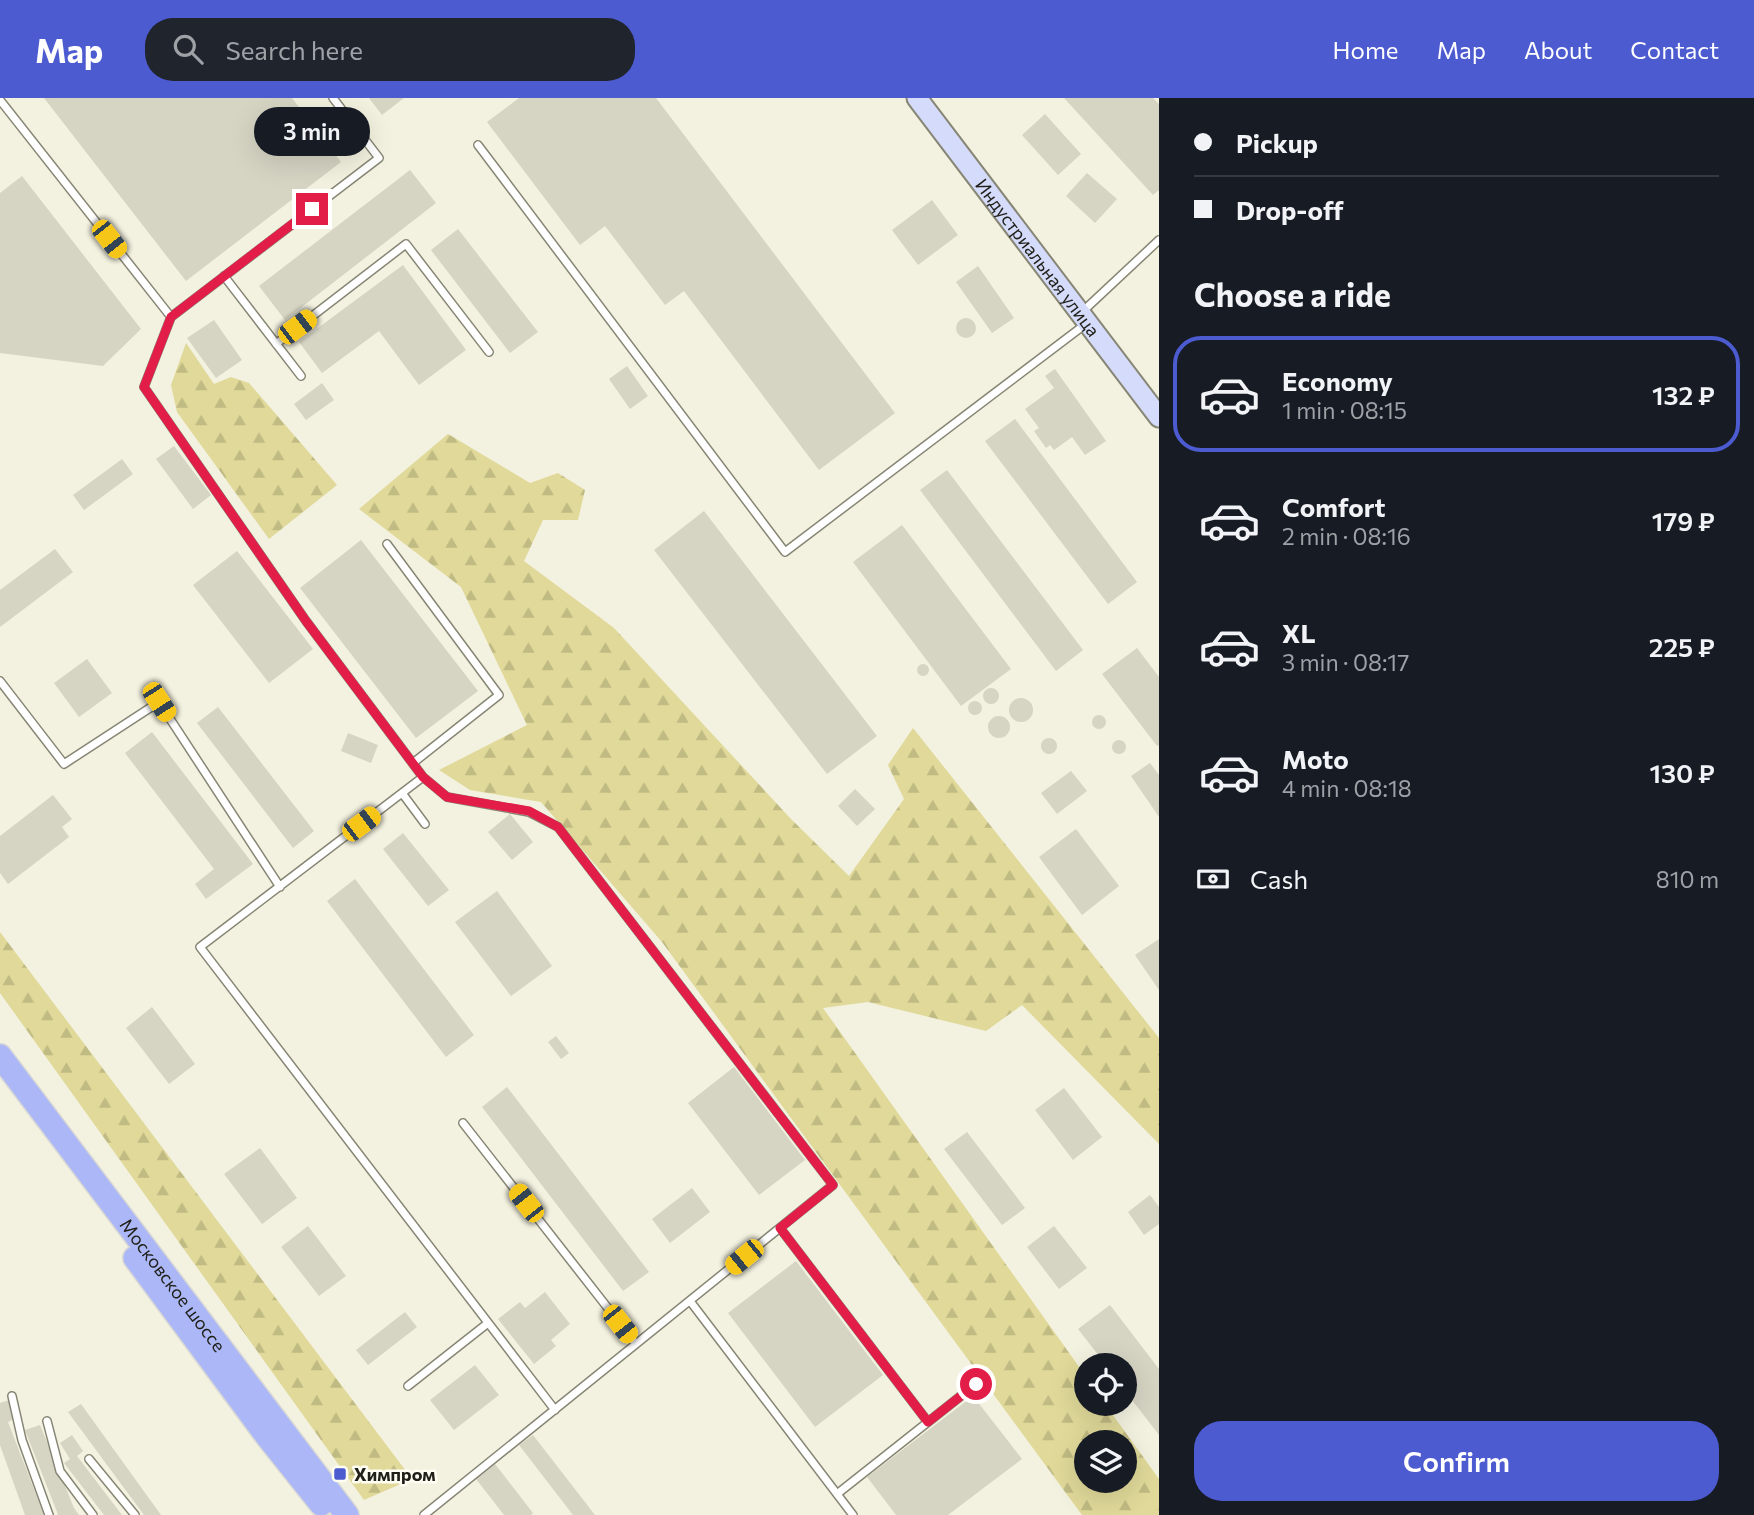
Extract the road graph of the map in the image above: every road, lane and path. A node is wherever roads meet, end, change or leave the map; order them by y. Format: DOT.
graph roads {
  1 [pos="332,98"];
  2 [pos="917,98"];
  3 [pos="0,100"];
  4 [pos="478,145"];
  5 [pos="1159,240"];
  6 [pos="224,276"];
  7 [pos="171,317"];
  8 [pos="1084,318"];
  9 [pos="276,344"];
  10 [pos="489,352"];
  11 [pos="301,376"];
  12 [pos="1159,417"];
  13 [pos="387,544"];
  14 [pos="0,681"];
  15 [pos="413,763"];
  16 [pos="423,777"];
  17 [pos="402,793"];
  18 [pos="425,824"];
  19 [pos="280,887"];
  20 [pos="0,1055"];
  21 [pos="0,1080"];
  22 [pos="463,1123"];
  23 [pos="780,1228"];
  24 [pos="690,1301"];
  25 [pos="488,1323"];
  26 [pos="636,1344"];
  27 [pos="976,1384"];
  28 [pos="408,1386"];
  29 [pos="12,1396"];
  30 [pos="555,1410"];
  31 [pos="47,1421"];
  32 [pos="928,1422"];
  33 [pos="89,1459"];
  34 [pos="836,1494"];
  35 [pos="50,1515"];
  36 [pos="93,1515"];
  37 [pos="135,1515"];
  38 [pos="330,1515"];
  39 [pos="347,1515"];
  40 [pos="424,1515"];
  41 [pos="853,1515"];
  1 -- 6 [label="lane"];
  2 -- 8 [label="street, Индустриальная улица"];
  3 -- 7 [label="lane"];
  4 -- 8 [label="lane"];
  5 -- 8 [label="lane"];
  6 -- 7 [label="lane"];
  6 -- 9 [label="lane"];
  7 -- 15 [label="lane"];
  8 -- 12 [label="street, Индустриальная улица"];
  9 -- 10 [label="lane"];
  9 -- 11 [label="lane"];
  13 -- 15 [label="lane"];
  14 -- 19 [label="lane"];
  15 -- 16 [label="lane"];
  16 -- 17 [label="lane"];
  16 -- 23 [label="lane"];
  17 -- 18 [label="lane"];
  17 -- 19 [label="lane"];
  19 -- 25 [label="lane"];
  20 -- 39 [label="main road, Московское шоссе"];
  21 -- 38 [label="main road, Московское шоссе"];
  22 -- 26 [label="lane"];
  23 -- 24 [label="lane"];
  23 -- 32 [label="lane"];
  24 -- 26 [label="lane"];
  24 -- 34 [label="lane"];
  25 -- 28 [label="lane"];
  25 -- 30 [label="lane"];
  26 -- 30 [label="lane"];
  27 -- 32 [label="lane"];
  29 -- 35 [label="lane"];
  30 -- 40 [label="lane"];
  31 -- 36 [label="lane"];
  32 -- 34 [label="lane"];
  33 -- 37 [label="lane"];
  34 -- 41 [label="lane"];
}
